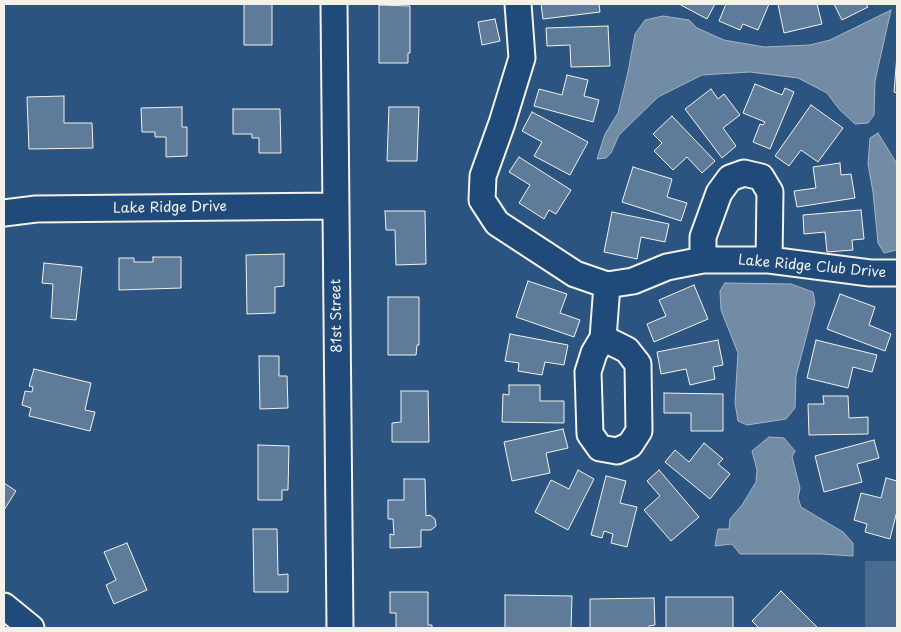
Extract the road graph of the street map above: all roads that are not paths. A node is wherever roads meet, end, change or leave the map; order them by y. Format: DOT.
graph roads {
  1 [pos="334,4"];
  2 [pos="518,4"];
  3 [pos="336,206"];
  4 [pos="4,213"];
  5 [pos="703,260"];
  6 [pos="769,260"];
  7 [pos="897,273"];
  8 [pos="607,285"];
  9 [pos="603,338"];
  10 [pos="4,606"];
  11 [pos="31,628"];
  12 [pos="340,628"];
  1 -- 3 [label="street, 81st Street"];
  2 -- 8 [label="street, Lake Ridge Club Drive"];
  3 -- 4 [label="street, Lake Ridge Drive"];
  3 -- 12 [label="street, 81st Street"];
  5 -- 6 [label="street, Lake Ridge Club Drive"];
  5 -- 6 [label="street"];
  5 -- 8 [label="street, Lake Ridge Club Drive"];
  6 -- 7 [label="street, Lake Ridge Club Drive"];
  8 -- 9 [label="street"];
  10 -- 11 [label="street"];
}
